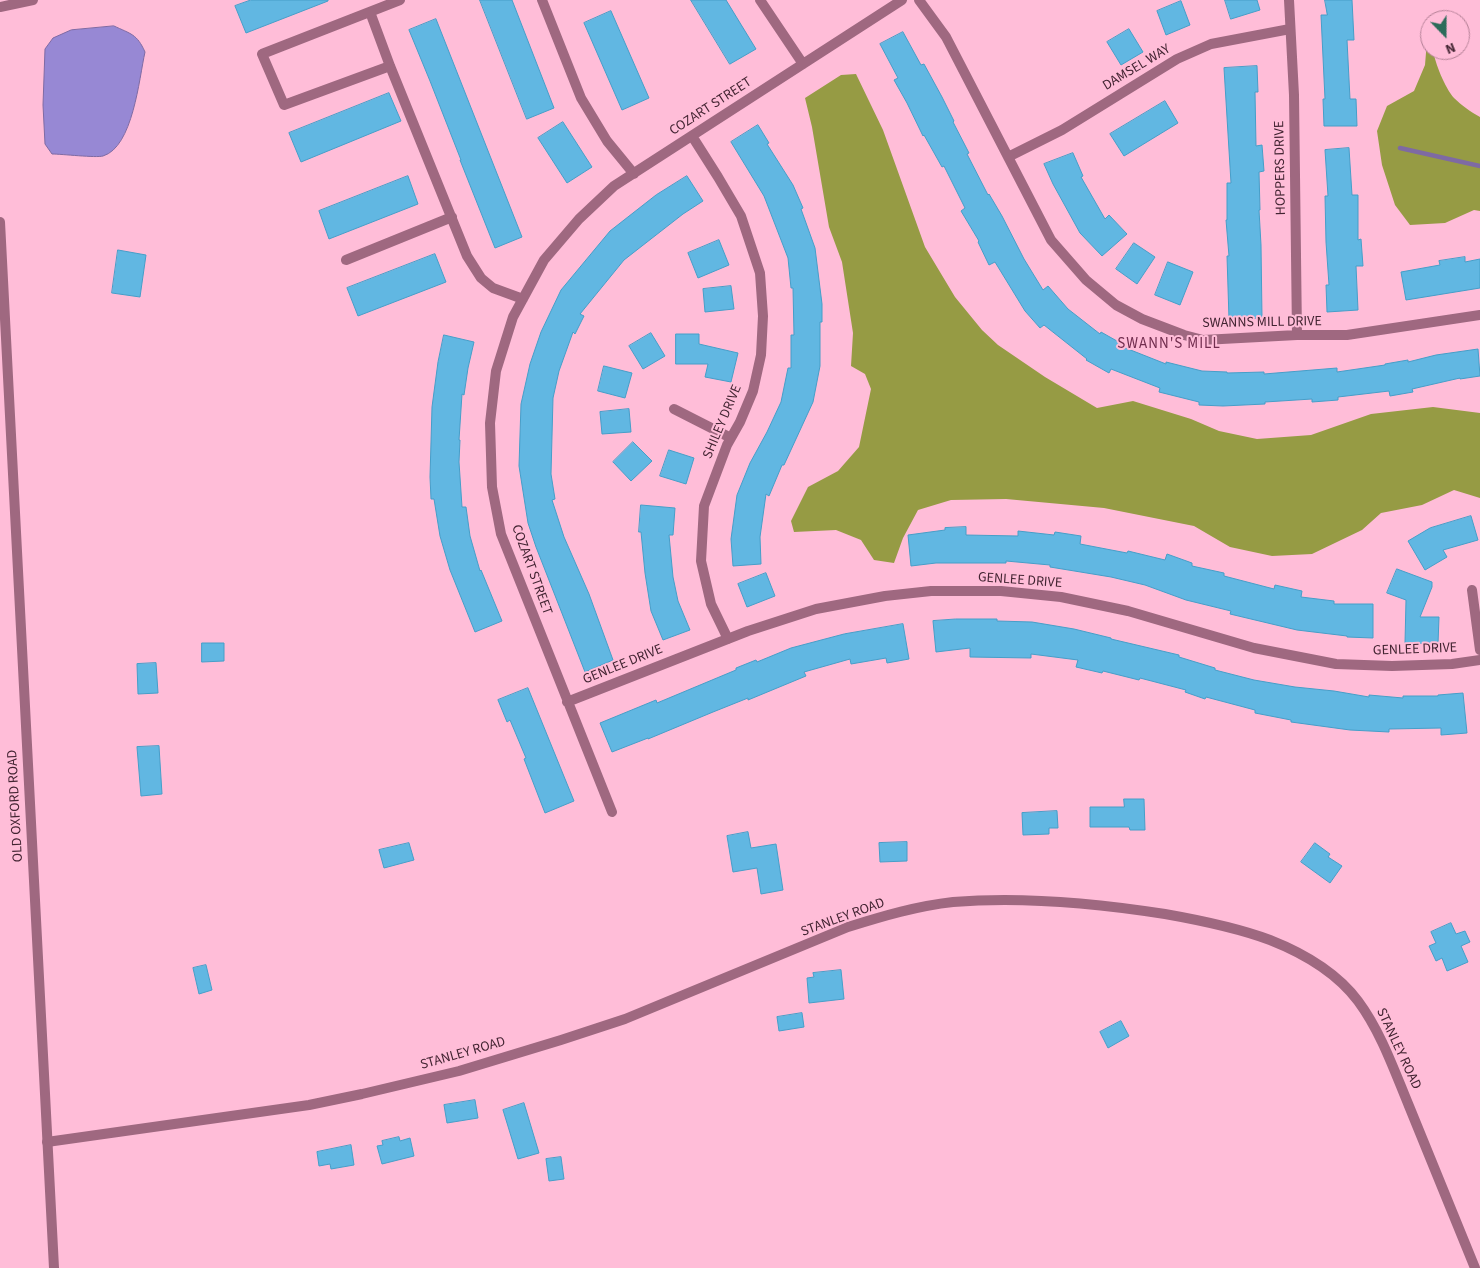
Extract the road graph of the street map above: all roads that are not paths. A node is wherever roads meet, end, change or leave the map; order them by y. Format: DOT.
graph roads {
  1 [pos="33,0"];
  2 [pos="400,0"];
  3 [pos="542,0"];
  4 [pos="760,0"];
  5 [pos="902,0"];
  6 [pos="919,0"];
  7 [pos="1288,0"];
  8 [pos="0,7"];
  9 [pos="370,12"];
  10 [pos="1290,29"];
  11 [pos="803,64"];
  12 [pos="390,66"];
  13 [pos="692,136"];
  14 [pos="1008,157"];
  15 [pos="634,174"];
  16 [pos="452,218"];
  17 [pos="0,222"];
  18 [pos="346,260"];
  19 [pos="522,299"];
  20 [pos="1480,314"];
  21 [pos="1297,335"];
  22 [pos="674,409"];
  23 [pos="731,438"];
  24 [pos="1472,590"];
  25 [pos="728,639"];
  26 [pos="1480,650"];
  27 [pos="1480,660"];
  28 [pos="568,702"];
  29 [pos="612,812"];
  30 [pos="48,1142"];
  31 [pos="54,1268"];
  32 [pos="1474,1268"];
  1 -- 8 [label="street"];
  2 -- 9 [label="street"];
  3 -- 15 [label="street"];
  4 -- 11 [label="street"];
  5 -- 11 [label="street, COZART STREET"];
  6 -- 14 [label="street, SWANNS MILL DRIVE"];
  7 -- 10 [label="street, HOPPERS DRIVE"];
  9 -- 12 [label="street"];
  9 -- 12 [label="street"];
  10 -- 14 [label="street, DAMSEL WAY"];
  10 -- 21 [label="street, HOPPERS DRIVE"];
  11 -- 13 [label="street, COZART STREET"];
  12 -- 16 [label="street"];
  13 -- 15 [label="street, COZART STREET"];
  13 -- 23 [label="street, SHILEY DRIVE"];
  14 -- 21 [label="street, SWANNS MILL DRIVE"];
  15 -- 19 [label="street, COZART STREET"];
  16 -- 18 [label="street"];
  16 -- 19 [label="street"];
  17 -- 30 [label="street, OLD OXFORD ROAD"];
  19 -- 28 [label="street, COZART STREET"];
  20 -- 21 [label="street, SWANNS MILL DRIVE"];
  22 -- 23 [label="street"];
  23 -- 25 [label="street, SHILEY DRIVE"];
  24 -- 26 [label="street"];
  25 -- 27 [label="street, GENLEE DRIVE"];
  25 -- 28 [label="street, GENLEE DRIVE"];
  28 -- 29 [label="street, COZART STREET"];
  30 -- 31 [label="street, OLD OXFORD ROAD"];
  30 -- 32 [label="street, STANLEY ROAD"];
}
